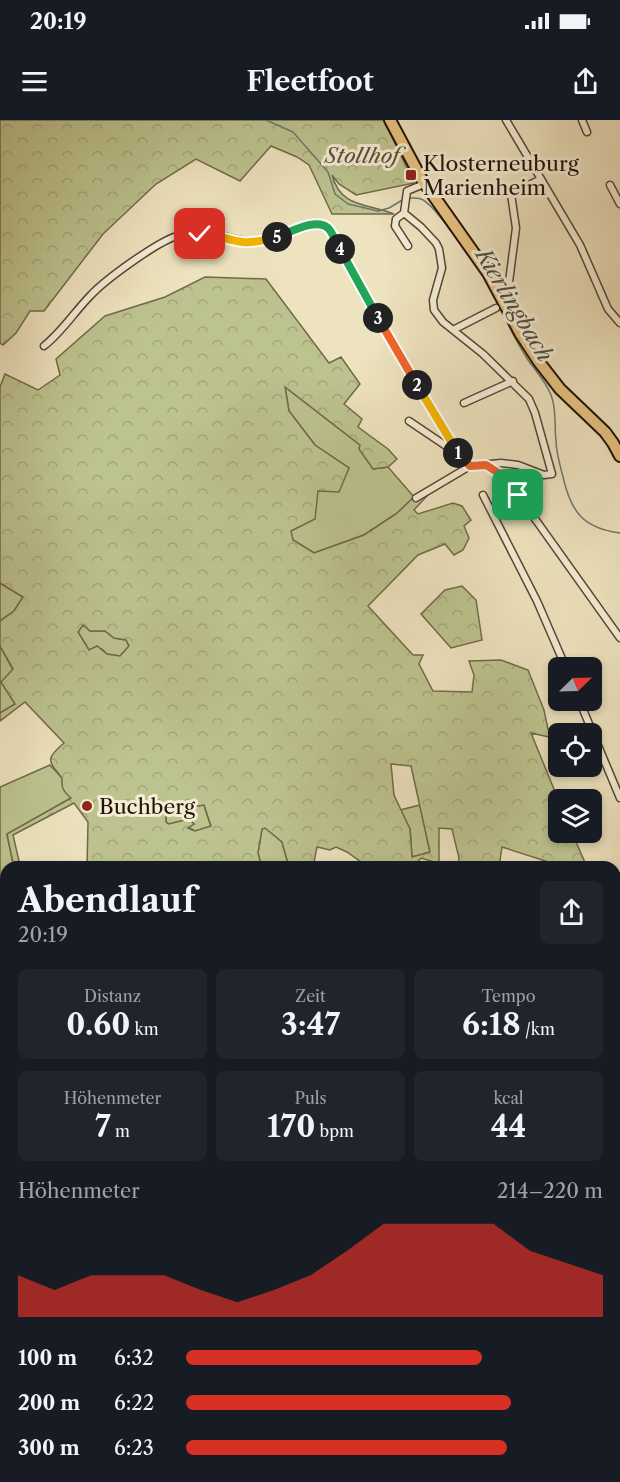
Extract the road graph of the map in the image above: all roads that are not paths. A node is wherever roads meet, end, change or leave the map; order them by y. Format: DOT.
graph roads {
  1 [pos="391,120"];
  2 [pos="506,120"];
  3 [pos="582,120"];
  4 [pos="587,132"];
  5 [pos="541,179"];
  6 [pos="424,184"];
  7 [pos="610,185"];
  8 [pos="620,204"];
  9 [pos="404,213"];
  10 [pos="408,246"];
  11 [pos="501,295"];
  12 [pos="496,308"];
  13 [pos="620,323"];
  14 [pos="453,330"];
  15 [pos="44,346"];
  16 [pos="513,381"];
  17 [pos="464,404"];
  18 [pos="409,421"];
  19 [pos="458,454"];
  20 [pos="620,455"];
  21 [pos="486,465"];
  22 [pos="470,466"];
  23 [pos="483,495"];
  24 [pos="416,498"];
  25 [pos="620,638"];
  26 [pos="561,657"];
  27 [pos="584,711"];
  28 [pos="620,798"];
  1 -- 6 [label="main road"];
  2 -- 5 [label="street"];
  3 -- 4 [label="street"];
  5 -- 11 [label="street"];
  5 -- 13 [label="street"];
  6 -- 9 [label="street"];
  6 -- 11 [label="main road"];
  7 -- 8 [label="street"];
  9 -- 10 [label="street"];
  9 -- 14 [label="street"];
  11 -- 20 [label="main road"];
  12 -- 14 [label="street"];
  14 -- 16 [label="street"];
  15 -- 19 [label="street"];
  16 -- 17 [label="street"];
  16 -- 21 [label="street"];
  18 -- 19 [label="street"];
  19 -- 22 [label="street"];
  21 -- 22 [label="street"];
  21 -- 25 [label="street"];
  22 -- 24 [label="street"];
  23 -- 26 [label="street"];
  27 -- 28 [label="street"];
}
